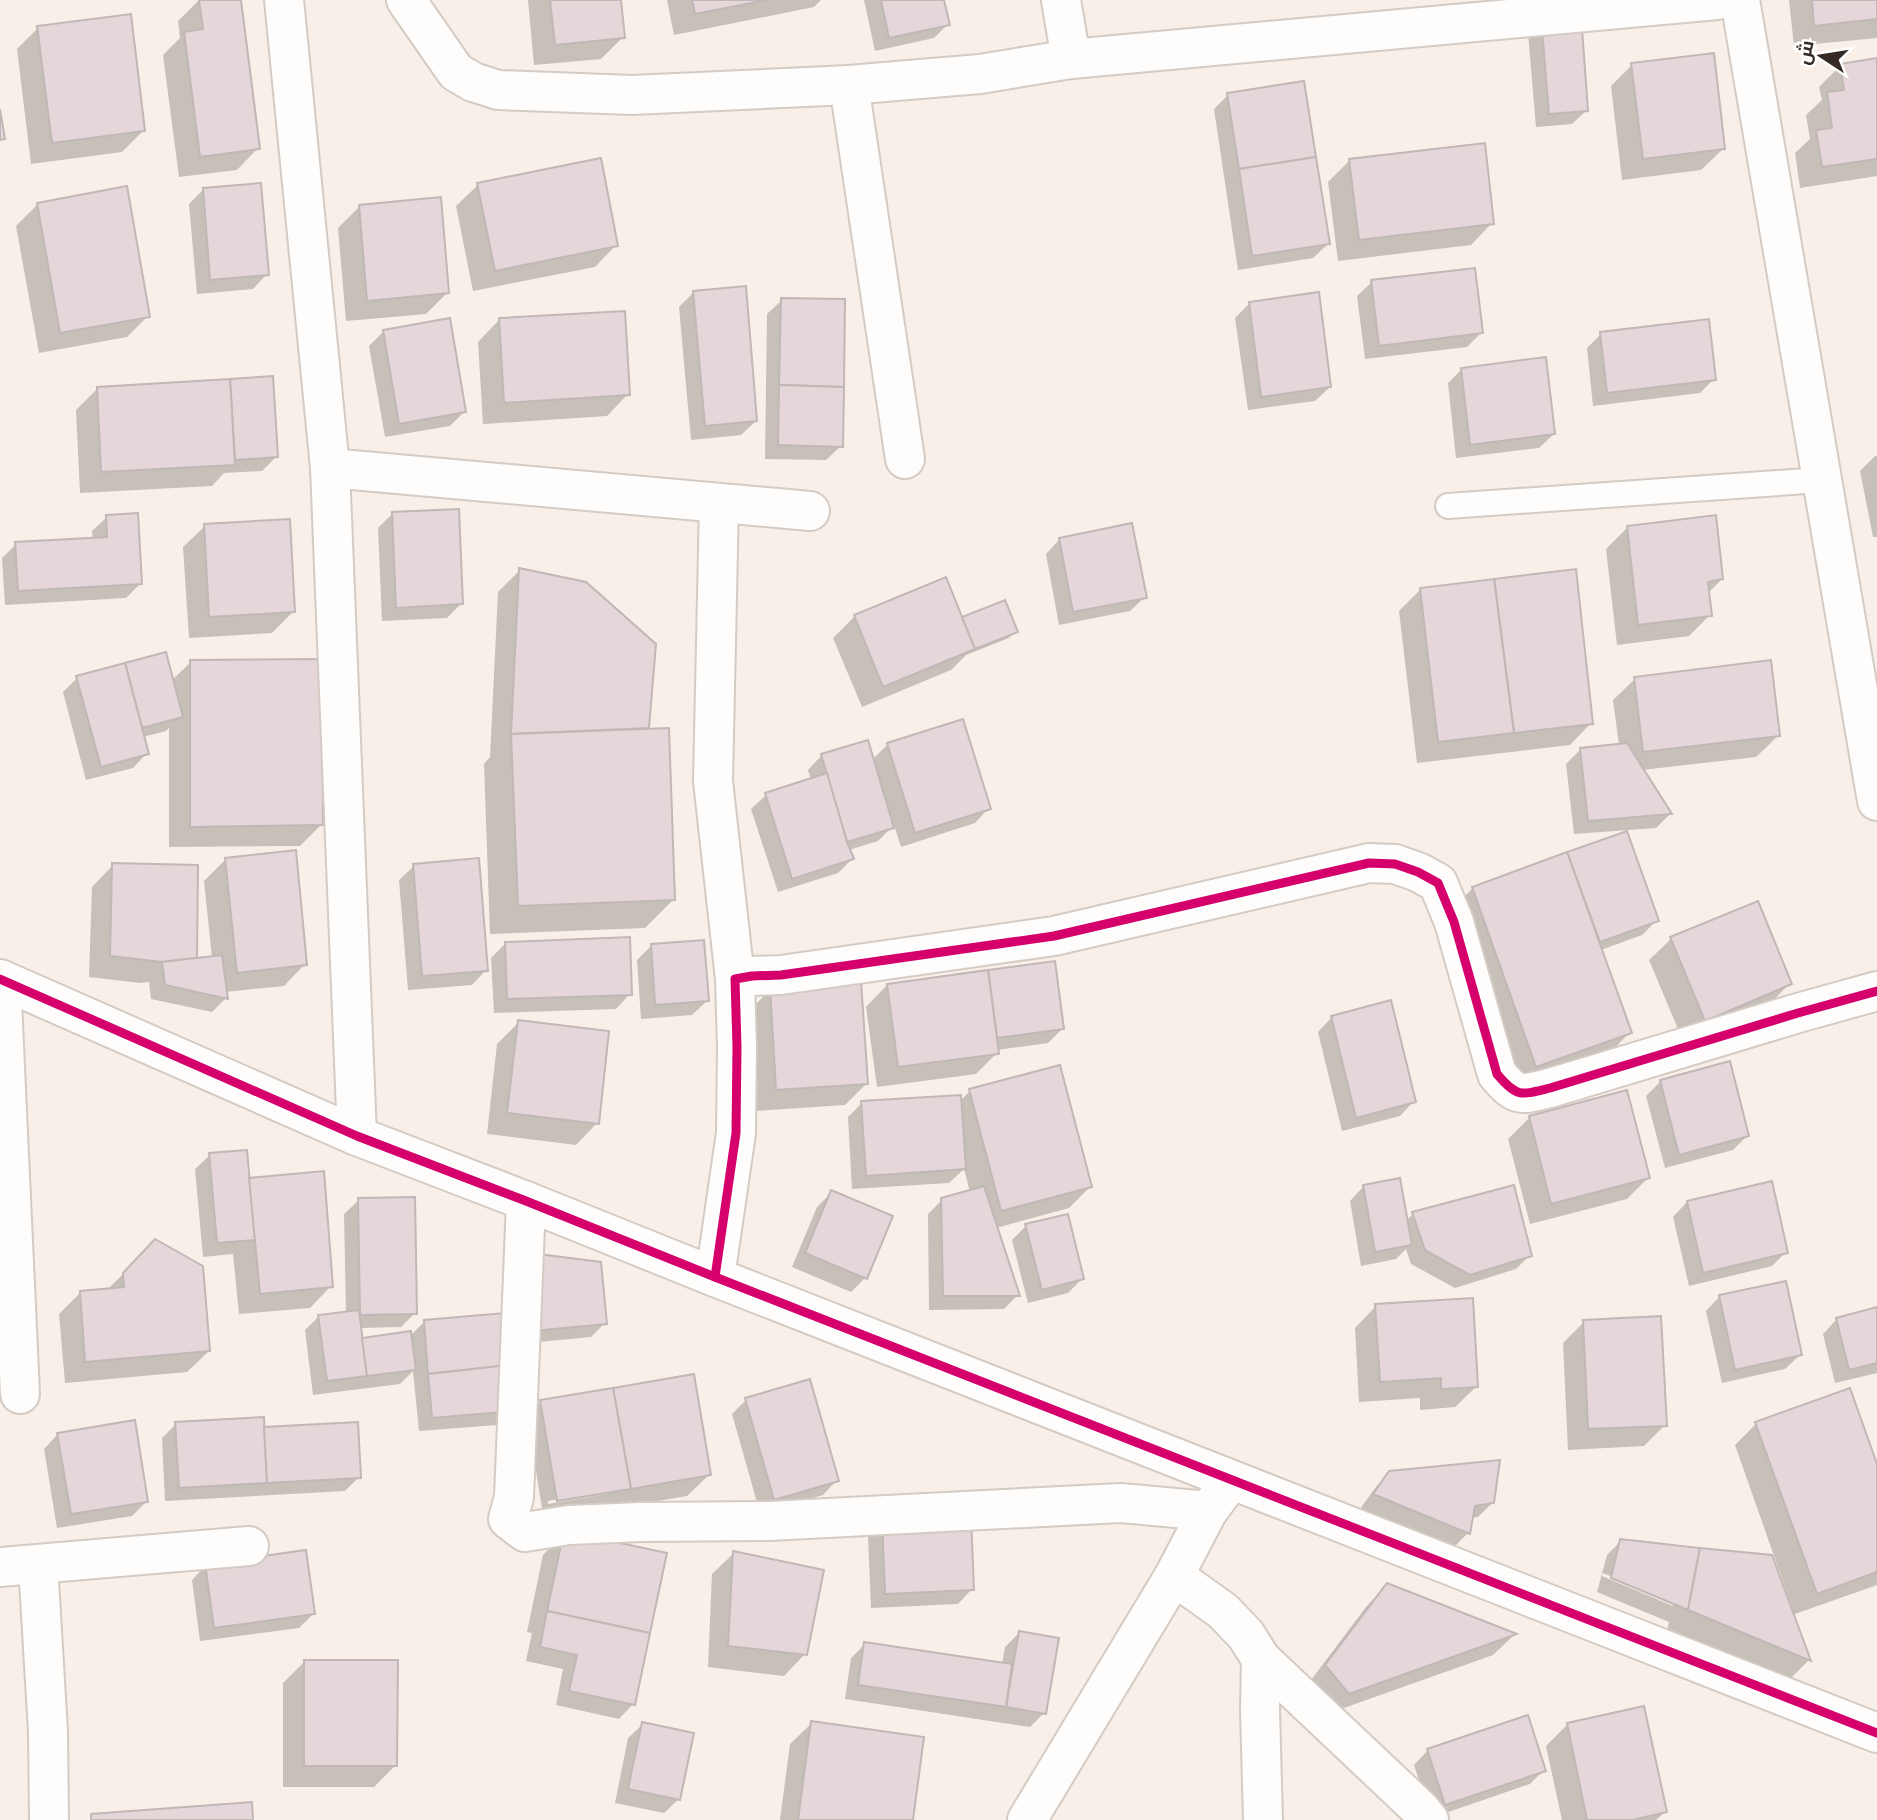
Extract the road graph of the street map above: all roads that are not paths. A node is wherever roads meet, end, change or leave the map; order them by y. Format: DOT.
graph roads {
  1 [pos="285,0"];
  2 [pos="406,0"];
  3 [pos="1061,0"];
  4 [pos="1717,0"];
  5 [pos="1740,0"];
  6 [pos="1071,59"];
  7 [pos="849,85"];
  8 [pos="905,459"];
  9 [pos="330,468"];
  10 [pos="1821,480"];
  11 [pos="719,503"];
  12 [pos="1448,506"];
  13 [pos="810,511"];
  14 [pos="1877,801"];
  15 [pos="735,979"];
  16 [pos="1,980"];
  17 [pos="1877,991"];
  18 [pos="357,1136"];
  19 [pos="526,1201"];
  20 [pos="715,1277"];
  21 [pos="20,1394"];
  22 [pos="1232,1480"];
  23 [pos="1208,1511"];
  24 [pos="249,1546"];
  25 [pos="38,1564"];
  26 [pos="0,1567"];
  27 [pos="1174,1576"];
  28 [pos="1261,1659"];
  29 [pos="1877,1734"];
  30 [pos="49,1820"];
  31 [pos="1027,1820"];
  32 [pos="1263,1820"];
  33 [pos="1429,1820"];
  1 -- 9 [label="street"];
  2 -- 7 [label="street"];
  3 -- 6 [label="street"];
  4 -- 6 [label="street"];
  5 -- 10 [label="street"];
  6 -- 7 [label="street"];
  7 -- 8 [label="street"];
  9 -- 11 [label="street"];
  9 -- 18 [label="street"];
  10 -- 12 [label="lane"];
  10 -- 14 [label="street"];
  11 -- 13 [label="street"];
  11 -- 15 [label="street"];
  15 -- 17 [label="street"];
  15 -- 20 [label="street"];
  16 -- 18 [label="street"];
  16 -- 21 [label="street"];
  18 -- 19 [label="street"];
  19 -- 20 [label="street"];
  19 -- 23 [label="street"];
  20 -- 22 [label="street"];
  22 -- 23 [label="street"];
  22 -- 29 [label="street"];
  23 -- 27 [label="street"];
  24 -- 25 [label="street"];
  25 -- 26 [label="street"];
  25 -- 30 [label="street"];
  27 -- 28 [label="street"];
  27 -- 31 [label="street"];
  28 -- 32 [label="street"];
  28 -- 33 [label="street"];
}
